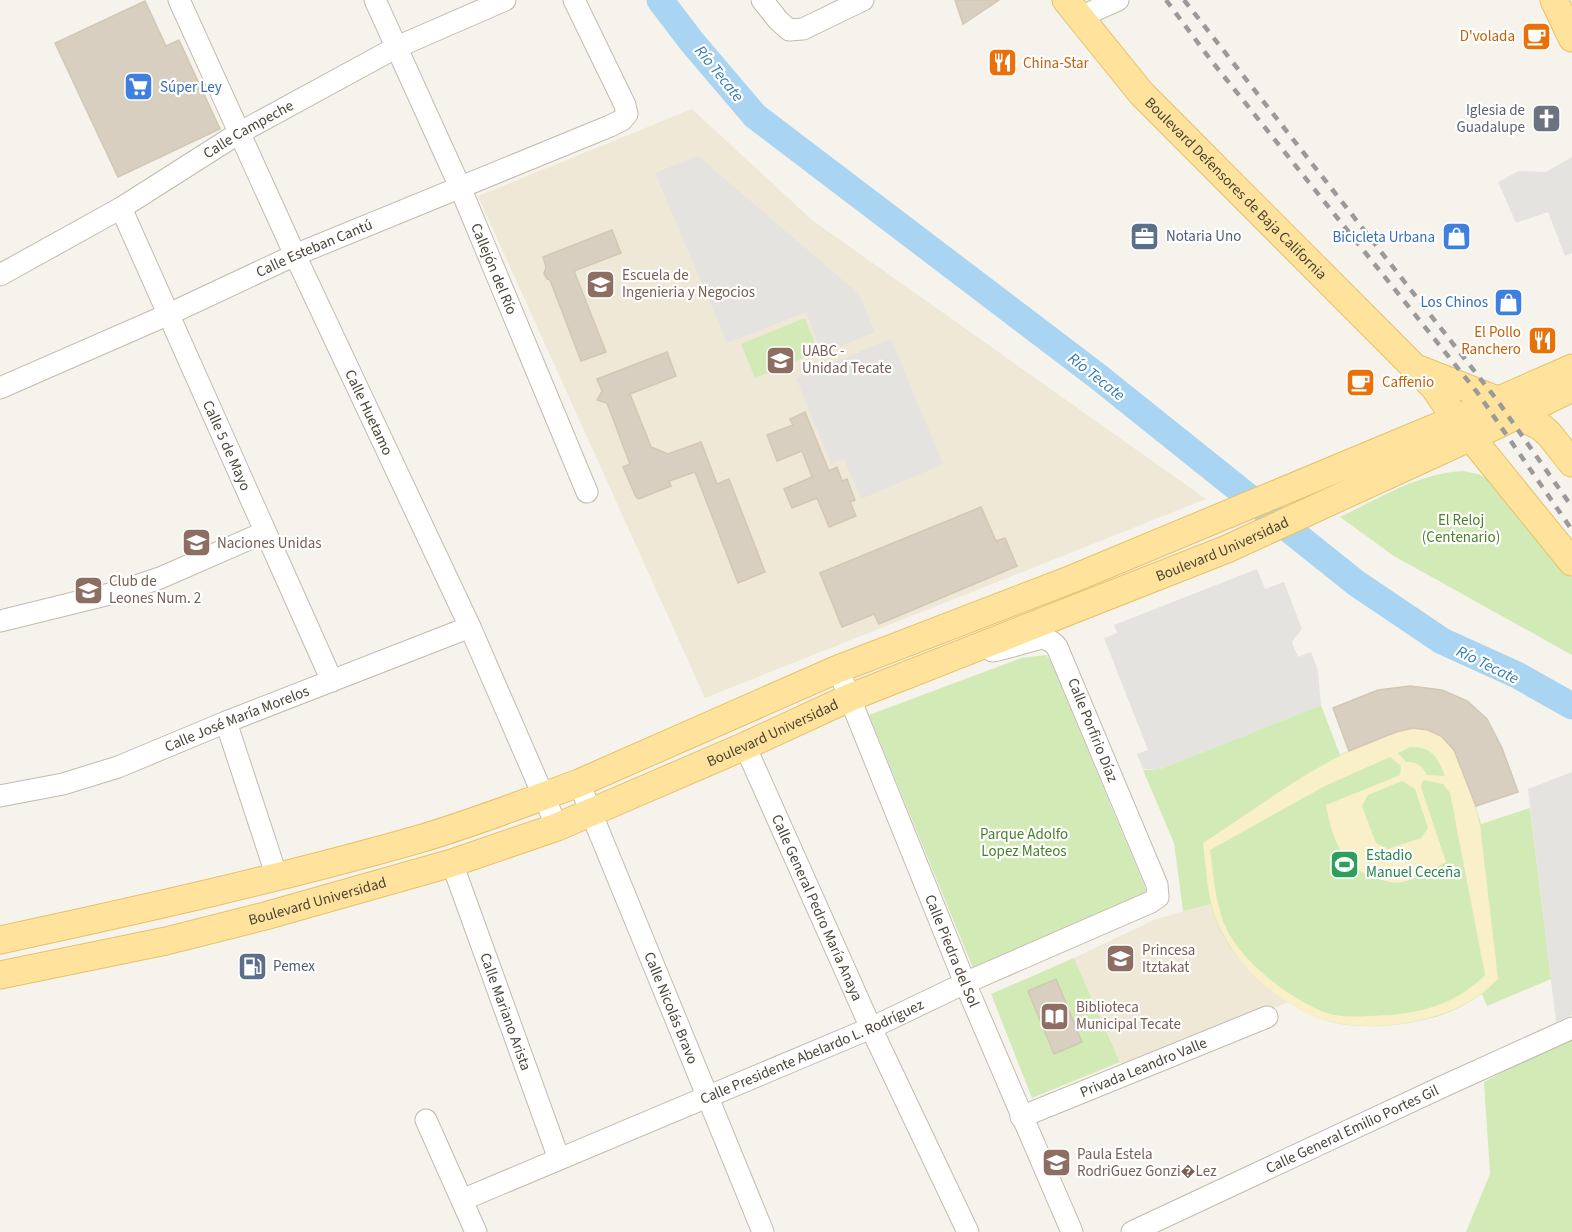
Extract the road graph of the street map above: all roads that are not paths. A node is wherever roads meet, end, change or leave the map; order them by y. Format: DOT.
graph roads {
  1 [pos="179,0"];
  2 [pos="375,0"];
  3 [pos="504,0"];
  4 [pos="574,0"];
  5 [pos="762,0"];
  6 [pos="863,0"];
  7 [pos="1118,0"];
  8 [pos="1554,0"];
  9 [pos="1073,9"];
  10 [pos="1572,38"];
  11 [pos="397,47"];
  12 [pos="239,133"];
  13 [pos="460,187"];
  14 [pos="121,208"];
  15 [pos="295,255"];
  16 [pos="0,275"];
  17 [pos="167,315"];
  18 [pos="1416,368"];
  19 [pos="1572,368"];
  20 [pos="0,388"];
  21 [pos="1572,388"];
  22 [pos="1572,395"];
  23 [pos="1507,408"];
  24 [pos="1463,428"];
  25 [pos="1564,453"];
  26 [pos="587,492"];
  27 [pos="265,532"];
  28 [pos="1572,562"];
  29 [pos="0,621"];
  30 [pos="470,627"];
  31 [pos="973,649"];
  32 [pos="838,669"];
  33 [pos="332,681"];
  34 [pos="851,698"];
  35 [pos="226,722"];
  36 [pos="745,746"];
  37 [pos="579,783"];
  38 [pos="0,796"];
  39 [pos="542,797"];
  40 [pos="591,812"];
  41 [pos="557,827"];
  42 [pos="452,863"];
  43 [pos="278,877"];
  44 [pos="213,894"];
  45 [pos="1158,897"];
  46 [pos="0,940"];
  47 [pos="166,941"];
  48 [pos="0,975"];
  49 [pos="965,982"];
  50 [pos="1267,1017"];
  51 [pos="871,1028"];
  52 [pos="1572,1028"];
  53 [pos="707,1097"];
  54 [pos="1021,1117"];
  55 [pos="426,1120"];
  56 [pos="559,1159"];
  57 [pos="462,1200"];
  58 [pos="476,1232"];
  59 [pos="763,1232"];
  60 [pos="968,1232"];
  61 [pos="1072,1232"];
  62 [pos="1132,1232"];
  1 -- 12 [label="street, Calle Huetamo"];
  2 -- 11 [label="street, Callejón del Río"];
  3 -- 11 [label="street, Calle Campeche"];
  4 -- 13 [label="street, Calle Esteban Cantú"];
  5 -- 6 [label="street"];
  7 -- 9 [label="street"];
  8 -- 10 [label="main road"];
  9 -- 18 [label="main road, Boulevard Defensores de Baja California"];
  11 -- 12 [label="street, Calle Campeche"];
  11 -- 13 [label="street, Callejón del Río"];
  12 -- 14 [label="street, Calle Campeche"];
  12 -- 15 [label="street, Calle Huetamo"];
  13 -- 15 [label="street, Calle Esteban Cantú"];
  13 -- 26 [label="street, Callejón del Río"];
  14 -- 16 [label="street, Calle Campeche"];
  14 -- 17 [label="street, Calle 5 de Mayo"];
  15 -- 17 [label="street, Calle Esteban Cantú"];
  15 -- 30 [label="street, Calle Huetamo"];
  17 -- 20 [label="street, Calle Esteban Cantú"];
  17 -- 27 [label="street, Calle 5 de Mayo"];
  18 -- 23 [label="main road, Boulevard Defensores de Baja California"];
  18 -- 24 [label="main road, Boulevard Defensores de Baja California"];
  19 -- 23 [label="main road"];
  21 -- 23 [label="main road"];
  22 -- 25 [label="main road"];
  23 -- 24 [label="main road, Boulevard Universidad"];
  23 -- 25 [label="main road, Boulevard Defensores de Baja California"];
  24 -- 28 [label="main road, Boulevard Defensores de Baja California"];
  24 -- 31 [label="main road, Boulevard Universidad"];
  24 -- 32 [label="main road, Boulevard Universidad"];
  27 -- 29 [label="street"];
  27 -- 33 [label="street, Calle 5 de Mayo"];
  30 -- 33 [label="street, Calle José María Morelos"];
  30 -- 39 [label="street, Calle Huetamo"];
  31 -- 34 [label="main road, Boulevard Universidad"];
  31 -- 45 [label="street, Calle Porfirio Díaz"];
  32 -- 34 [label="street, Calle Piedra del Sol"];
  32 -- 37 [label="main road, Boulevard Universidad"];
  33 -- 35 [label="street, Calle José María Morelos"];
  34 -- 36 [label="main road, Boulevard Universidad"];
  34 -- 49 [label="street, Calle Piedra del Sol"];
  35 -- 38 [label="street, Calle José María Morelos"];
  35 -- 43 [label="street"];
  36 -- 40 [label="main road, Boulevard Universidad"];
  36 -- 51 [label="street, Calle General Pedro María Anaya"];
  37 -- 39 [label="main road, Boulevard Universidad"];
  37 -- 40 [label="street, Calle Nicolás Bravo"];
  39 -- 41 [label="street, Calle Huetamo"];
  39 -- 43 [label="main road, Boulevard Universidad"];
  40 -- 41 [label="main road, Boulevard Universidad"];
  40 -- 53 [label="street, Calle Nicolás Bravo"];
  41 -- 42 [label="main road, Boulevard Universidad"];
  42 -- 47 [label="main road, Boulevard Universidad"];
  42 -- 56 [label="street, Calle Mariano Arista"];
  43 -- 44 [label="main road, Boulevard Universidad"];
  44 -- 46 [label="main road, Boulevard Universidad"];
  44 -- 47 [label="main road"];
  45 -- 49 [label="street, Calle Presidente Abelardo L. Rodríguez"];
  47 -- 48 [label="main road, Boulevard Universidad"];
  49 -- 51 [label="street, Calle Presidente Abelardo L. Rodríguez"];
  49 -- 54 [label="street, Calle Piedra del Sol"];
  50 -- 54 [label="street, Privada Leandro Valle"];
  51 -- 53 [label="street, Calle Presidente Abelardo L. Rodríguez"];
  51 -- 60 [label="street, Calle General Pedro María Anaya"];
  52 -- 62 [label="street, Calle General Emilio Portes Gil"];
  53 -- 56 [label="street, Calle Presidente Abelardo L. Rodríguez"];
  53 -- 59 [label="street, Calle Nicolás Bravo"];
  54 -- 61 [label="street, Calle Piedra del Sol"];
  55 -- 57 [label="street"];
  56 -- 57 [label="street, Calle Presidente Abelardo L. Rodríguez"];
  57 -- 58 [label="street"];
}
